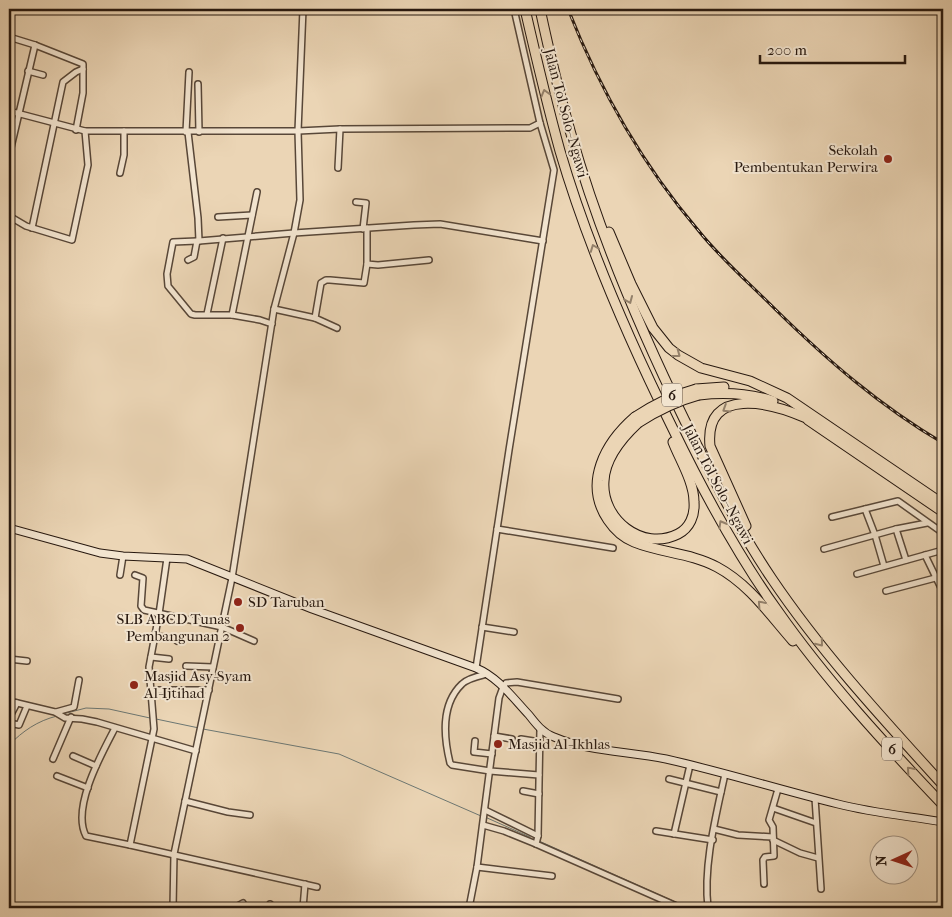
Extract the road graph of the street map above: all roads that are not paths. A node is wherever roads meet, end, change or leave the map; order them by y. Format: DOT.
graph roads {
  1 [pos="303,9"];
  2 [pos="514,9"];
  3 [pos="525,9"];
  4 [pos="540,9"];
  5 [pos="9,37"];
  6 [pos="34,45"];
  7 [pos="83,69"];
  8 [pos="28,71"];
  9 [pos="189,72"];
  10 [pos="43,75"];
  11 [pos="198,84"];
  12 [pos="9,111"];
  13 [pos="17,114"];
  14 [pos="540,123"];
  15 [pos="54,124"];
  16 [pos="76,130"];
  17 [pos="340,130"];
  18 [pos="86,131"];
  19 [pos="124,131"];
  20 [pos="298,131"];
  21 [pos="187,132"];
  22 [pos="199,132"];
  23 [pos="9,156"];
  24 [pos="338,168"];
  25 [pos="583,172"];
  26 [pos="120,173"];
  27 [pos="257,192"];
  28 [pos="356,202"];
  29 [pos="252,215"];
  30 [pos="9,216"];
  31 [pos="218,217"];
  32 [pos="32,228"];
  33 [pos="365,228"];
  34 [pos="294,233"];
  35 [pos="247,237"];
  36 [pos="222,238"];
  37 [pos="198,241"];
  38 [pos="543,241"];
  39 [pos="188,260"];
  40 [pos="429,260"];
  41 [pos="367,264"];
  42 [pos="274,309"];
  43 [pos="207,314"];
  44 [pos="232,315"];
  45 [pos="315,318"];
  46 [pos="272,324"];
  47 [pos="337,328"];
  48 [pos="638,358"];
  49 [pos="805,414"];
  50 [pos="637,420"];
  51 [pos="943,504"];
  52 [pos="865,509"];
  53 [pos="943,512"];
  54 [pos="832,517"];
  55 [pos="927,523"];
  56 [pos="9,528"];
  57 [pos="497,529"];
  58 [pos="896,529"];
  59 [pos="943,533"];
  60 [pos="875,535"];
  61 [pos="613,548"];
  62 [pos="824,549"];
  63 [pos="943,550"];
  64 [pos="925,555"];
  65 [pos="123,556"];
  66 [pos="167,558"];
  67 [pos="906,560"];
  68 [pos="884,566"];
  69 [pos="857,574"];
  70 [pos="120,575"];
  71 [pos="135,575"];
  72 [pos="943,576"];
  73 [pos="232,578"];
  74 [pos="937,578"];
  75 [pos="886,591"];
  76 [pos="943,592"];
  77 [pos="790,605"];
  78 [pos="159,614"];
  79 [pos="222,627"];
  80 [pos="482,627"];
  81 [pos="514,632"];
  82 [pos="155,636"];
  83 [pos="177,641"];
  84 [pos="254,641"];
  85 [pos="151,657"];
  86 [pos="9,658"];
  87 [pos="169,660"];
  88 [pos="27,661"];
  89 [pos="186,666"];
  90 [pos="213,667"];
  91 [pos="476,668"];
  92 [pos="488,674"];
  93 [pos="79,680"];
  94 [pos="502,687"];
  95 [pos="151,690"];
  96 [pos="209,690"];
  97 [pos="841,692"];
  98 [pos="618,699"];
  99 [pos="9,701"];
  100 [pos="17,703"];
  101 [pos="28,706"];
  102 [pos="59,714"];
  103 [pos="71,718"];
  104 [pos="9,723"];
  105 [pos="115,728"];
  106 [pos="540,728"];
  107 [pos="494,736"];
  108 [pos="152,738"];
  109 [pos="512,739"];
  110 [pos="521,739"];
  111 [pos="475,741"];
  112 [pos="540,742"];
  113 [pos="196,751"];
  114 [pos="492,754"];
  115 [pos="73,756"];
  116 [pos="52,759"];
  117 [pos="690,765"];
  118 [pos="96,766"];
  119 [pos="490,771"];
  120 [pos="725,774"];
  121 [pos="539,775"];
  122 [pos="57,776"];
  123 [pos="668,779"];
  124 [pos="685,784"];
  125 [pos="943,785"];
  126 [pos="88,788"];
  127 [pos="778,789"];
  128 [pos="523,791"];
  129 [pos="721,792"];
  130 [pos="539,794"];
  131 [pos="815,798"];
  132 [pos="185,802"];
  133 [pos="943,806"];
  134 [pos="773,808"];
  135 [pos="250,815"];
  136 [pos="484,817"];
  137 [pos="943,822"];
  138 [pos="816,823"];
  139 [pos="714,829"];
  140 [pos="656,831"];
  141 [pos="674,834"];
  142 [pos="773,839"];
  143 [pos="537,840"];
  144 [pos="713,840"];
  145 [pos="130,845"];
  146 [pos="174,854"];
  147 [pos="818,858"];
  148 [pos="477,867"];
  149 [pos="552,876"];
  150 [pos="305,884"];
  151 [pos="764,884"];
  152 [pos="317,887"];
  153 [pos="821,888"];
  154 [pos="242,903"];
  155 [pos="173,908"];
  156 [pos="234,908"];
  157 [pos="303,908"];
  158 [pos="469,908"];
  159 [pos="680,908"];
  160 [pos="708,908"];
  1 -- 20 [label="street"];
  2 -- 14 [label="street"];
  48 -- 3 [label="highway, Jalan Tol Solo–Ngawi / 6, one-way"];
  4 -- 25 [label="highway, Jalan Tol Solo–Ngawi / 6"];
  5 -- 6 [label="street"];
  6 -- 7 [label="street"];
  6 -- 8 [label="street"];
  7 -- 15 [label="street"];
  7 -- 16 [label="street"];
  8 -- 10 [label="street"];
  8 -- 13 [label="street"];
  9 -- 21 [label="street"];
  11 -- 22 [label="street"];
  12 -- 13 [label="street"];
  13 -- 15 [label="street"];
  13 -- 23 [label="street"];
  14 -- 17 [label="street"];
  14 -- 38 [label="street"];
  15 -- 16 [label="street"];
  15 -- 32 [label="street"];
  16 -- 18 [label="street"];
  17 -- 20 [label="street"];
  17 -- 24 [label="street"];
  18 -- 19 [label="street"];
  18 -- 32 [label="street"];
  19 -- 21 [label="street"];
  19 -- 26 [label="street"];
  20 -- 22 [label="street"];
  20 -- 34 [label="street"];
  21 -- 22 [label="street"];
  21 -- 37 [label="street"];
  25 -- 49 [label="highway, one-way"];
  25 -- 77 [label="highway, Jalan Tol Solo–Ngawi / 6, one-way"];
  27 -- 29 [label="street"];
  28 -- 33 [label="street"];
  29 -- 31 [label="street"];
  29 -- 35 [label="street"];
  30 -- 32 [label="street"];
  33 -- 34 [label="street"];
  33 -- 38 [label="street"];
  33 -- 41 [label="street"];
  34 -- 35 [label="street"];
  34 -- 42 [label="street"];
  35 -- 36 [label="street"];
  35 -- 44 [label="street"];
  36 -- 37 [label="street"];
  36 -- 43 [label="street"];
  37 -- 39 [label="street"];
  37 -- 43 [label="street"];
  38 -- 57 [label="street"];
  40 -- 41 [label="street"];
  41 -- 45 [label="street"];
  42 -- 45 [label="street"];
  42 -- 46 [label="street"];
  43 -- 44 [label="street"];
  44 -- 46 [label="street"];
  45 -- 47 [label="street"];
  46 -- 73 [label="street"];
  48 -- 50 [label="highway"];
  97 -- 48 [label="highway, Jalan Tol Solo–Ngawi / 6, one-way"];
  49 -- 50 [label="highway, bridge"];
  49 -- 51 [label="highway"];
  49 -- 53 [label="highway"];
  49 -- 77 [label="highway, one-way"];
  97 -- 50 [label="highway, one-way"];
  52 -- 54 [label="street"];
  52 -- 55 [label="street"];
  52 -- 60 [label="street"];
  55 -- 58 [label="street"];
  55 -- 59 [label="street"];
  56 -- 65 [label="main road"];
  57 -- 61 [label="street"];
  57 -- 80 [label="street"];
  58 -- 60 [label="street"];
  58 -- 67 [label="street"];
  60 -- 62 [label="street"];
  60 -- 68 [label="street"];
  63 -- 64 [label="street"];
  64 -- 67 [label="street"];
  64 -- 74 [label="street"];
  65 -- 66 [label="main road"];
  65 -- 70 [label="street"];
  66 -- 73 [label="main road"];
  66 -- 78 [label="street"];
  67 -- 68 [label="street"];
  68 -- 69 [label="street"];
  71 -- 78 [label="street"];
  72 -- 74 [label="street"];
  73 -- 79 [label="street"];
  73 -- 91 [label="main road"];
  74 -- 75 [label="street"];
  74 -- 76 [label="street"];
  77 -- 125 [label="highway, Jalan Tol Solo–Ngawi / 6, one-way"];
  78 -- 79 [label="street"];
  78 -- 82 [label="street"];
  79 -- 84 [label="street"];
  79 -- 90 [label="street"];
  80 -- 81 [label="street"];
  80 -- 91 [label="street"];
  82 -- 83 [label="street"];
  82 -- 85 [label="street"];
  85 -- 87 [label="street"];
  85 -- 95 [label="street"];
  86 -- 88 [label="street"];
  89 -- 90 [label="street"];
  90 -- 96 [label="street"];
  91 -- 92 [label="main road"];
  92 -- 94 [label="main road"];
  92 -- 119 [label="street"];
  93 -- 102 [label="street"];
  94 -- 98 [label="street"];
  94 -- 106 [label="main road"];
  94 -- 107 [label="street"];
  95 -- 96 [label="street"];
  95 -- 108 [label="street"];
  96 -- 113 [label="street"];
  133 -- 97 [label="highway, Jalan Tol Solo–Ngawi / 6, one-way"];
  99 -- 100 [label="street"];
  100 -- 101 [label="street"];
  100 -- 104 [label="street"];
  101 -- 102 [label="street"];
  101 -- 104 [label="street"];
  102 -- 103 [label="street"];
  103 -- 105 [label="street"];
  103 -- 116 [label="street"];
  105 -- 108 [label="street"];
  105 -- 118 [label="street"];
  106 -- 112 [label="street"];
  106 -- 117 [label="main road"];
  107 -- 109 [label="street"];
  107 -- 114 [label="street"];
  108 -- 113 [label="street"];
  108 -- 145 [label="street"];
  110 -- 112 [label="street"];
  111 -- 114 [label="street"];
  112 -- 121 [label="street"];
  113 -- 132 [label="street"];
  114 -- 119 [label="street"];
  115 -- 118 [label="street"];
  117 -- 120 [label="main road"];
  117 -- 124 [label="street"];
  118 -- 126 [label="street"];
  119 -- 121 [label="street"];
  119 -- 136 [label="street"];
  120 -- 127 [label="main road"];
  120 -- 129 [label="street"];
  121 -- 130 [label="street"];
  122 -- 126 [label="street"];
  123 -- 124 [label="street"];
  124 -- 129 [label="street"];
  124 -- 141 [label="street"];
  126 -- 145 [label="street"];
  127 -- 131 [label="main road"];
  127 -- 134 [label="street"];
  128 -- 130 [label="street"];
  129 -- 139 [label="street"];
  130 -- 143 [label="street"];
  131 -- 137 [label="main road"];
  131 -- 138 [label="street"];
  132 -- 135 [label="street"];
  132 -- 146 [label="street"];
  134 -- 138 [label="street"];
  134 -- 142 [label="street"];
  136 -- 143 [label="street"];
  136 -- 143 [label="street"];
  136 -- 148 [label="street"];
  138 -- 147 [label="street"];
  139 -- 142 [label="street"];
  139 -- 144 [label="street"];
  140 -- 141 [label="street"];
  141 -- 144 [label="street"];
  142 -- 147 [label="street"];
  142 -- 151 [label="street"];
  143 -- 159 [label="street"];
  144 -- 160 [label="street"];
  145 -- 146 [label="street"];
  146 -- 150 [label="street"];
  146 -- 155 [label="street"];
  147 -- 153 [label="street"];
  148 -- 149 [label="street"];
  148 -- 158 [label="street"];
  150 -- 152 [label="street"];
  150 -- 157 [label="street"];
  154 -- 156 [label="street"];
}
